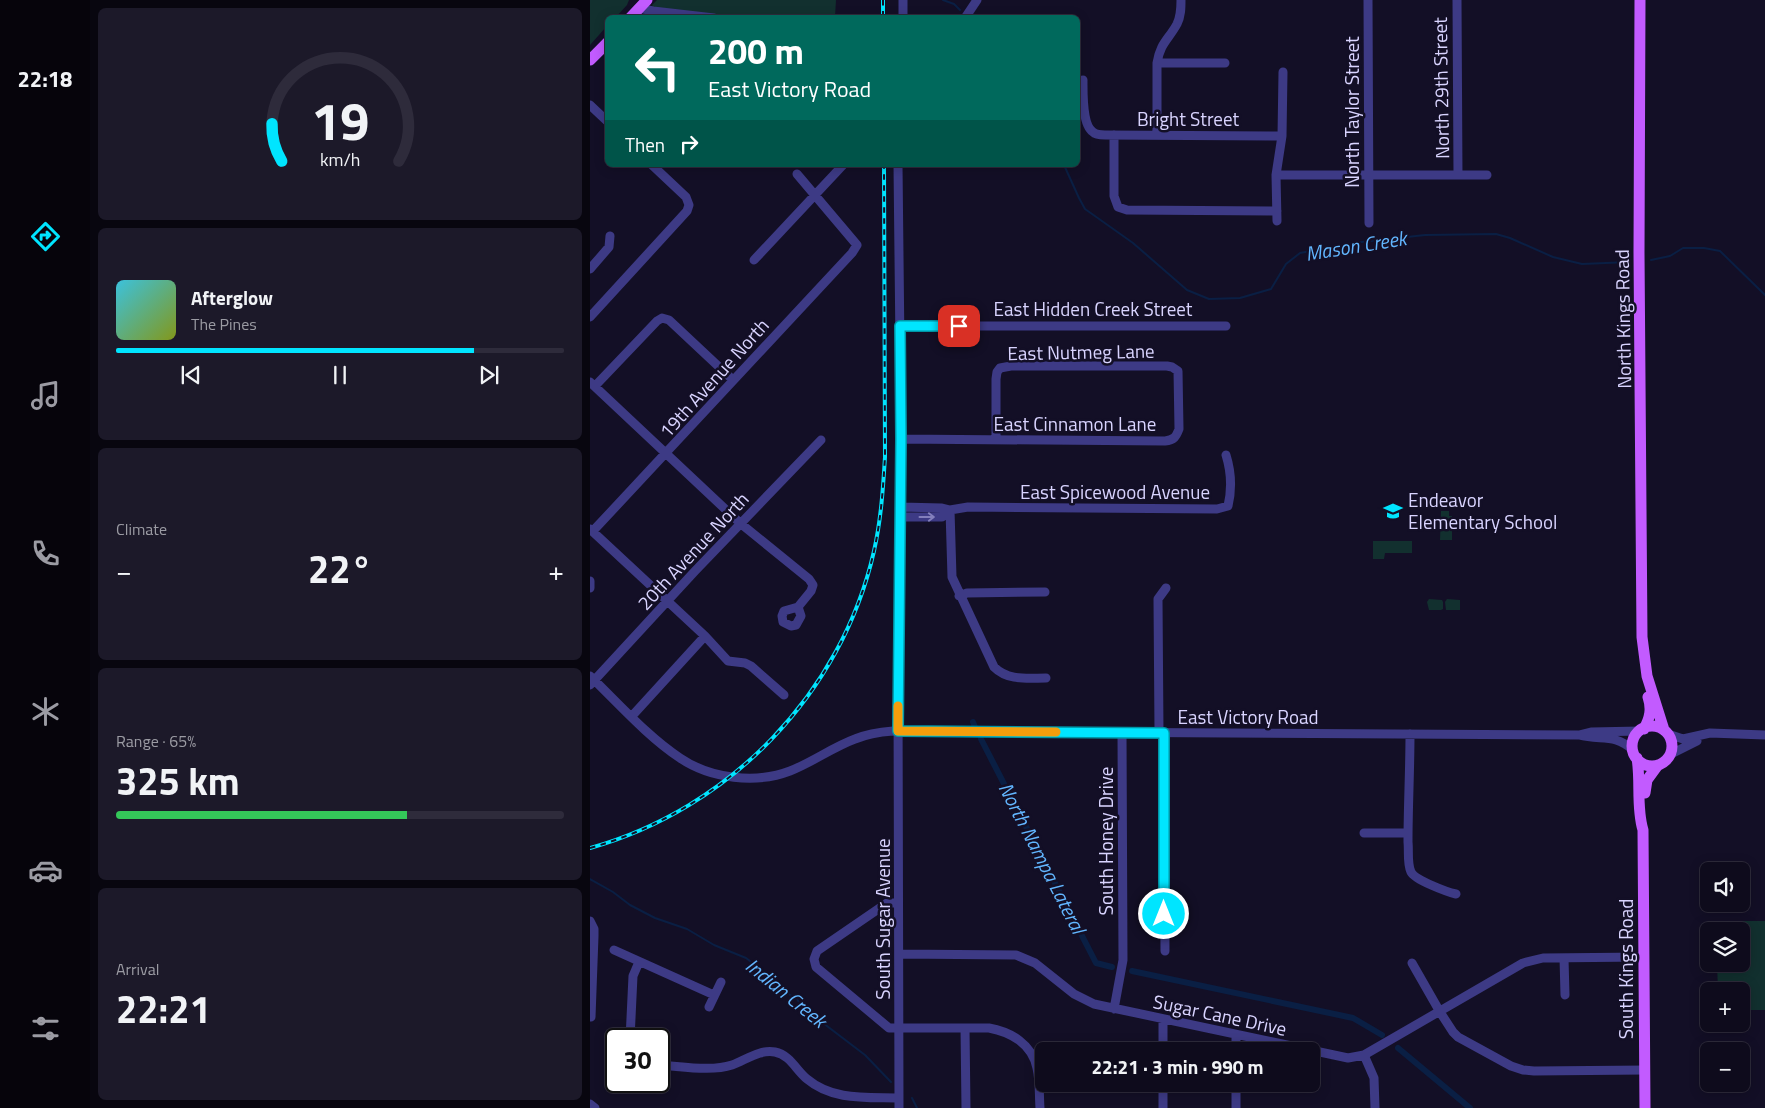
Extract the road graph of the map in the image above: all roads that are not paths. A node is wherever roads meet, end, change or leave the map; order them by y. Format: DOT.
graph roads {
  1 [pos="903,0"];
  2 [pos="977,0"];
  3 [pos="1181,0"];
  4 [pos="1368,0"];
  5 [pos="1457,0"];
  6 [pos="1640,0"];
  7 [pos="643,4"];
  8 [pos="633,15"];
  9 [pos="688,15"];
  10 [pos="902,15"];
  11 [pos="966,15"];
  12 [pos="605,45"];
  13 [pos="590,60"];
  14 [pos="1157,63"];
  15 [pos="1225,63"];
  16 [pos="1283,72"];
  17 [pos="1083,80"];
  18 [pos="590,105"];
  19 [pos="605,119"];
  20 [pos="1114,135"];
  21 [pos="1157,135"];
  22 [pos="1282,136"];
  23 [pos="654,167"];
  24 [pos="841,167"];
  25 [pos="898,167"];
  26 [pos="797,174"];
  27 [pos="1369,174"];
  28 [pos="1276,175"];
  29 [pos="1458,175"];
  30 [pos="1486,175"];
  31 [pos="815,195"];
  32 [pos="1277,211"];
  33 [pos="1277,221"];
  34 [pos="1369,223"];
  35 [pos="610,236"];
  36 [pos="754,260"];
  37 [pos="590,269"];
  38 [pos="590,317"];
  39 [pos="900,326"];
  40 [pos="1226,326"];
  41 [pos="1175,369"];
  42 [pos="732,380"];
  43 [pos="592,384"];
  44 [pos="901,439"];
  45 [pos="821,440"];
  46 [pos="996,440"];
  47 [pos="666,454"];
  48 [pos="1226,455"];
  49 [pos="901,507"];
  50 [pos="950,510"];
  51 [pos="901,517"];
  52 [pos="740,523"];
  53 [pos="591,530"];
  54 [pos="590,581"];
  55 [pos="590,588"];
  56 [pos="1166,588"];
  57 [pos="1045,592"];
  58 [pos="959,596"];
  59 [pos="667,601"];
  60 [pos="798,607"];
  61 [pos="705,636"];
  62 [pos="1642,637"];
  63 [pos="1046,678"];
  64 [pos="591,680"];
  65 [pos="784,695"];
  66 [pos="632,716"];
  67 [pos="1642,730"];
  68 [pos="898,731"];
  69 [pos="1122,732"];
  70 [pos="1666,732"];
  71 [pos="1161,733"];
  72 [pos="1410,734"];
  73 [pos="1579,734"];
  74 [pos="1734,735"];
  75 [pos="1765,735"];
  76 [pos="1635,754"];
  77 [pos="1671,754"];
  78 [pos="1658,765"];
  79 [pos="1643,830"];
  80 [pos="1364,833"];
  81 [pos="1408,833"];
  82 [pos="1456,894"];
  83 [pos="898,903"];
  84 [pos="590,921"];
  85 [pos="614,950"];
  86 [pos="1165,951"];
  87 [pos="899,954"];
  88 [pos="1644,957"];
  89 [pos="1564,958"];
  90 [pos="639,962"];
  91 [pos="1412,963"];
  92 [pos="720,982"];
  93 [pos="1564,994"];
  94 [pos="714,996"];
  95 [pos="709,1007"];
  96 [pos="1114,1009"];
  97 [pos="1440,1012"];
  98 [pos="591,1017"];
  99 [pos="1163,1019"];
  100 [pos="631,1028"];
  101 [pos="899,1028"];
  102 [pos="965,1028"];
  103 [pos="1236,1035"];
  104 [pos="1163,1042"];
  105 [pos="1236,1042"];
  106 [pos="1364,1056"];
  107 [pos="1035,1062"];
  108 [pos="670,1066"];
  109 [pos="1645,1070"];
  110 [pos="1041,1092"];
  111 [pos="1163,1092"];
  112 [pos="1236,1092"];
  113 [pos="899,1098"];
  114 [pos="590,1104"];
  115 [pos="595,1108"];
  116 [pos="899,1108"];
  117 [pos="966,1108"];
  118 [pos="1040,1108"];
  119 [pos="1163,1108"];
  120 [pos="1236,1108"];
  121 [pos="1375,1108"];
  122 [pos="1645,1108"];
  1 -- 10 [label="street"];
  2 -- 11 [label="street"];
  3 -- 14 [label="street"];
  4 -- 27 [label="street, North Taylor Street"];
  5 -- 29 [label="street, North 29th Street"];
  6 -- 62 [label="main road, North Kings Road"];
  7 -- 8 [label="main road"];
  7 -- 9 [label="street"];
  12 -- 13 [label="main road"];
  14 -- 15 [label="street"];
  14 -- 21 [label="street"];
  16 -- 22 [label="street"];
  17 -- 20 [label="street, Bright Street"];
  18 -- 19 [label="street"];
  20 -- 21 [label="street, Bright Street"];
  20 -- 32 [label="street"];
  21 -- 22 [label="street, Bright Street"];
  22 -- 28 [label="street"];
  23 -- 38 [label="street"];
  24 -- 31 [label="street"];
  25 -- 39 [label="street, South Sugar Avenue"];
  26 -- 31 [label="street"];
  27 -- 28 [label="street"];
  27 -- 29 [label="street"];
  27 -- 34 [label="street, North Taylor Street"];
  28 -- 32 [label="street"];
  29 -- 30 [label="street"];
  31 -- 36 [label="street"];
  31 -- 42 [label="street, 19th Avenue North"];
  32 -- 33 [label="street"];
  35 -- 37 [label="street"];
  39 -- 40 [label="street, East Hidden Creek Street"];
  39 -- 44 [label="street, South Sugar Avenue"];
  41 -- 46 [label="street, East Nutmeg Lane"];
  41 -- 46 [label="street, East Cinnamon Lane"];
  42 -- 43 [label="street"];
  42 -- 47 [label="street, 19th Avenue North"];
  43 -- 47 [label="street"];
  44 -- 46 [label="street, East Cinnamon Lane"];
  44 -- 49 [label="street, South Sugar Avenue"];
  45 -- 52 [label="street, 20th Avenue North"];
  47 -- 52 [label="street"];
  47 -- 53 [label="street, 19th Avenue North"];
  48 -- 50 [label="street, East Spicewood Avenue"];
  49 -- 50 [label="street, East Spicewood Avenue"];
  49 -- 51 [label="street, South Sugar Avenue"];
  51 -- 50 [label="street, East Spicewood Avenue, one-way"];
  50 -- 58 [label="street"];
  51 -- 68 [label="street, South Sugar Avenue"];
  52 -- 59 [label="street, 20th Avenue North"];
  52 -- 60 [label="street"];
  53 -- 59 [label="street"];
  54 -- 55 [label="street"];
  56 -- 71 [label="street"];
  57 -- 58 [label="street"];
  58 -- 63 [label="street"];
  59 -- 61 [label="street"];
  59 -- 64 [label="street, 20th Avenue North"];
  61 -- 65 [label="street"];
  61 -- 66 [label="street"];
  62 -- 67 [label="main road, North Kings Road"];
  62 -- 70 [label="main road, North Kings Road"];
  64 -- 66 [label="street, East Victory Road"];
  66 -- 68 [label="street, East Victory Road"];
  67 -- 70 [label="main road"];
  67 -- 73 [label="street, East Victory Road"];
  67 -- 76 [label="main road"];
  68 -- 69 [label="street, East Victory Road"];
  68 -- 83 [label="street, South Sugar Avenue"];
  69 -- 71 [label="street, East Victory Road"];
  69 -- 96 [label="street, South Honey Drive"];
  70 -- 74 [label="street"];
  70 -- 77 [label="main road"];
  71 -- 72 [label="street, East Victory Road"];
  71 -- 86 [label="street"];
  72 -- 73 [label="street, East Victory Road"];
  72 -- 81 [label="street"];
  73 -- 76 [label="street, East Victory Road"];
  74 -- 75 [label="street"];
  74 -- 77 [label="street"];
  76 -- 78 [label="main road"];
  76 -- 79 [label="main road, South Kings Road"];
  77 -- 78 [label="main road"];
  78 -- 79 [label="main road, South Kings Road"];
  79 -- 88 [label="main road, South Kings Road"];
  80 -- 81 [label="street"];
  81 -- 82 [label="street"];
  83 -- 87 [label="street, South Sugar Avenue"];
  83 -- 101 [label="street"];
  84 -- 98 [label="street"];
  85 -- 90 [label="street"];
  87 -- 96 [label="street, Sugar Cane Drive"];
  87 -- 101 [label="street, South Sugar Avenue"];
  88 -- 89 [label="street, Sugar Cane Drive"];
  88 -- 109 [label="main road, South Kings Road"];
  89 -- 93 [label="street"];
  89 -- 97 [label="street, Sugar Cane Drive"];
  90 -- 94 [label="street"];
  90 -- 100 [label="street"];
  91 -- 97 [label="street"];
  92 -- 94 [label="street"];
  94 -- 95 [label="street"];
  96 -- 99 [label="street, Sugar Cane Drive"];
  97 -- 106 [label="street, Sugar Cane Drive"];
  97 -- 109 [label="street"];
  99 -- 103 [label="street, Sugar Cane Drive"];
  99 -- 104 [label="street"];
  101 -- 102 [label="street"];
  101 -- 113 [label="street, South Sugar Avenue"];
  102 -- 107 [label="street"];
  102 -- 117 [label="street"];
  103 -- 105 [label="street"];
  103 -- 106 [label="street, Sugar Cane Drive"];
  106 -- 121 [label="street"];
  108 -- 113 [label="street"];
  109 -- 122 [label="main road, South Kings Road"];
  110 -- 118 [label="street"];
  111 -- 119 [label="street"];
  112 -- 120 [label="street"];
  113 -- 116 [label="street, South Sugar Avenue"];
  114 -- 115 [label="street"];
}
